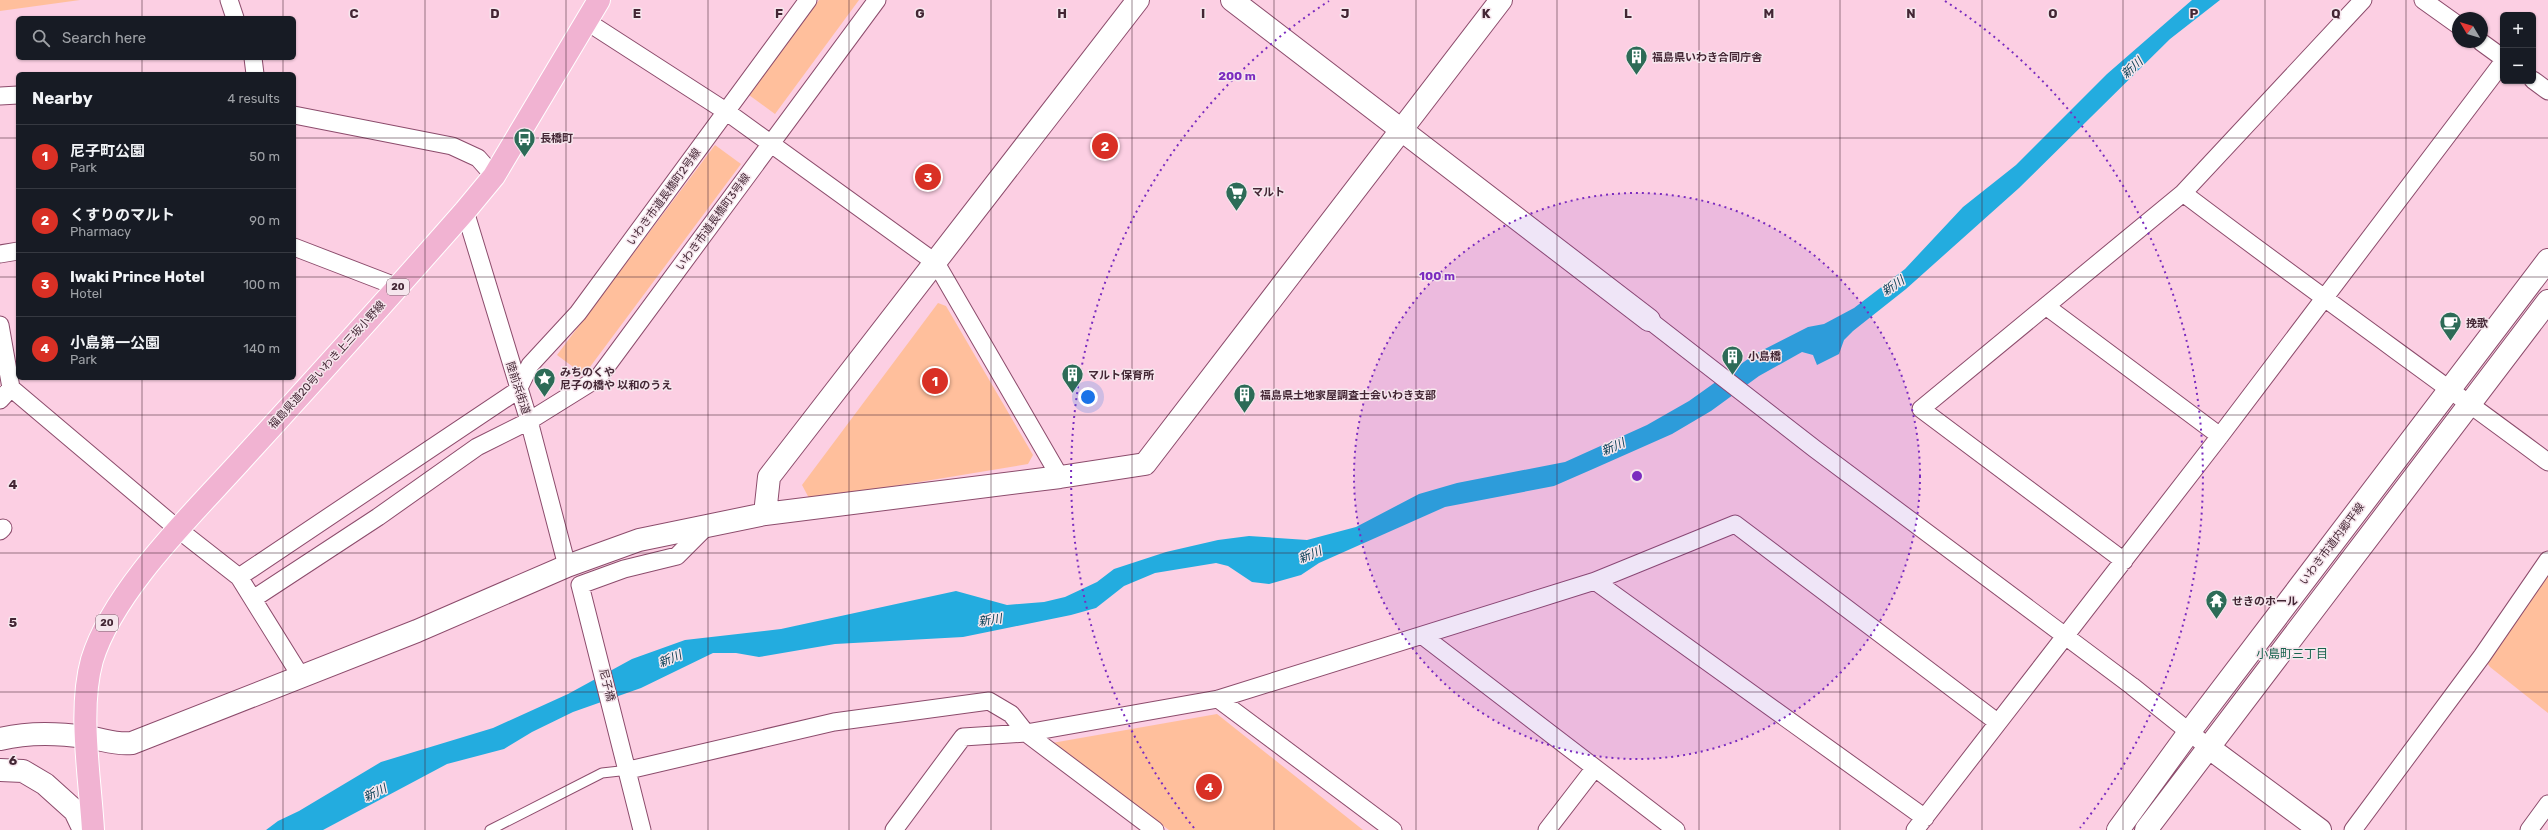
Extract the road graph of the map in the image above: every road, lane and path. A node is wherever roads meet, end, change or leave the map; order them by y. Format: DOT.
graph roads {
  1 [pos="229,0"];
  2 [pos="599,0"];
  3 [pos="808,0"];
  4 [pos="876,0"];
  5 [pos="1138,0"];
  6 [pos="1232,0"];
  7 [pos="1501,0"];
  8 [pos="2363,0"];
  9 [pos="2424,0"];
  10 [pos="234,16"];
  11 [pos="586,21"];
  12 [pos="2452,21"];
  13 [pos="2488,47"];
  14 [pos="2500,56"];
  15 [pos="253,60"];
  16 [pos="2500,66"];
  17 [pos="255,72"];
  18 [pos="2536,82"];
  19 [pos="2548,91"];
  20 [pos="0,96"];
  21 [pos="16,96"];
  22 [pos="727,112"];
  23 [pos="296,115"];
  24 [pos="1401,130"];
  25 [pos="770,145"];
  26 [pos="494,176"];
  27 [pos="2183,193"];
  28 [pos="465,211"];
  29 [pos="296,248"];
  30 [pos="16,251"];
  31 [pos="0,254"];
  32 [pos="2548,260"];
  33 [pos="936,263"];
  34 [pos="398,287"];
  35 [pos="2324,300"];
  36 [pos="2548,301"];
  37 [pos="2047,307"];
  38 [pos="1649,320"];
  39 [pos="0,325"];
  40 [pos="2451,389"];
  41 [pos="518,390"];
  42 [pos="5,394"];
  43 [pos="2471,404"];
  44 [pos="528,421"];
  45 [pos="2220,436"];
  46 [pos="2548,462"];
  47 [pos="1060,477"];
  48 [pos="765,514"];
  49 [pos="706,527"];
  50 [pos="179,530"];
  51 [pos="2548,560"];
  52 [pos="2124,561"];
  53 [pos="568,566"];
  54 [pos="239,577"];
  55 [pos="1595,581"];
  56 [pos="253,599"];
  57 [pos="1423,636"];
  58 [pos="2064,636"];
  59 [pos="300,675"];
  60 [pos="1218,699"];
  61 [pos="1997,722"];
  62 [pos="2190,731"];
  63 [pos="1026,733"];
  64 [pos="87,737"];
  65 [pos="0,739"];
  66 [pos="2208,746"];
  67 [pos="1594,769"];
  68 [pos="0,770"];
  69 [pos="628,770"];
  70 [pos="2548,804"];
  71 [pos="1920,824"];
  72 [pos="84,830"];
  73 [pos="93,830"];
  74 [pos="490,830"];
  75 [pos="642,830"];
  76 [pos="894,830"];
  77 [pos="1155,830"];
  78 [pos="1392,830"];
  79 [pos="1547,830"];
  80 [pos="1676,830"];
  81 [pos="2118,830"];
  82 [pos="2146,830"];
  83 [pos="2320,830"];
  84 [pos="2353,830"];
  85 [pos="2529,830"];
  1 -- 10 [label="street"];
  2 -- 11 [label="main road, 福島県道20号いわき上三坂小野線 / 20"];
  3 -- 22 [label="street, いわき市道長橋町2号線"];
  4 -- 25 [label="street, いわき市道長橋町3号線"];
  5 -- 33 [label="street"];
  6 -- 24 [label="street"];
  7 -- 24 [label="street"];
  8 -- 27 [label="street"];
  9 -- 12 [label="street"];
  11 -- 22 [label="street"];
  11 -- 26 [label="main road, 福島県道20号いわき上三坂小野線 / 20"];
  13 -- 14 [label="street"];
  15 -- 17 [label="street"];
  16 -- 35 [label="street"];
  18 -- 19 [label="street"];
  20 -- 21 [label="street"];
  22 -- 25 [label="street"];
  22 -- 41 [label="street, いわき市道長橋町2号線"];
  23 -- 26 [label="street"];
  24 -- 38 [label="street"];
  24 -- 47 [label="street"];
  25 -- 33 [label="street"];
  25 -- 44 [label="street, いわき市道長橋町3号線"];
  26 -- 28 [label="main road, 福島県道20号いわき上三坂小野線 / 20"];
  27 -- 35 [label="street"];
  27 -- 37 [label="street"];
  28 -- 34 [label="main road, 福島県道20号いわき上三坂小野線 / 20"];
  28 -- 41 [label="street, 陸前浜街道"];
  29 -- 34 [label="street"];
  30 -- 31 [label="street"];
  32 -- 40 [label="street, いわき市道内郷平線"];
  33 -- 47 [label="street"];
  33 -- 48 [label="street"];
  34 -- 50 [label="main road, 福島県道20号いわき上三坂小野線 / 20"];
  35 -- 40 [label="street"];
  35 -- 45 [label="street"];
  36 -- 43 [label="street"];
  37 -- 45 [label="street"];
  37 -- 52 [label="street"];
  38 -- 58 [label="street"];
  39 -- 42 [label="street"];
  40 -- 43 [label="street"];
  40 -- 62 [label="street, いわき市道内郷平線"];
  41 -- 44 [label="street, 陸前浜街道"];
  41 -- 54 [label="street"];
  42 -- 50 [label="street"];
  43 -- 46 [label="street"];
  43 -- 66 [label="street"];
  44 -- 53 [label="street, 陸前浜街道"];
  44 -- 56 [label="street, いわき市道長橋町3号線"];
  45 -- 52 [label="street"];
  47 -- 48 [label="street"];
  48 -- 49 [label="street"];
  49 -- 53 [label="street"];
  49 -- 69 [label="street, 尼子橋"];
  50 -- 54 [label="street"];
  50 -- 64 [label="main road, 福島県道20号いわき上三坂小野線 / 20"];
  51 -- 84 [label="street"];
  52 -- 58 [label="street"];
  53 -- 59 [label="street"];
  54 -- 56 [label="street"];
  55 -- 57 [label="street"];
  55 -- 61 [label="street"];
  55 -- 71 [label="street"];
  56 -- 59 [label="street"];
  57 -- 60 [label="street"];
  57 -- 67 [label="street"];
  58 -- 61 [label="street"];
  58 -- 62 [label="street"];
  59 -- 64 [label="street"];
  60 -- 63 [label="street"];
  60 -- 78 [label="street"];
  61 -- 71 [label="street"];
  62 -- 66 [label="street"];
  62 -- 81 [label="street, いわき市道内郷平線"];
  63 -- 69 [label="street"];
  63 -- 76 [label="street"];
  63 -- 77 [label="street"];
  64 -- 65 [label="street"];
  64 -- 73 [label="main road, 20"];
  66 -- 82 [label="street"];
  66 -- 83 [label="street"];
  67 -- 79 [label="street"];
  67 -- 80 [label="street"];
  68 -- 72 [label="street"];
  69 -- 74 [label="lane"];
  69 -- 75 [label="street, 尼子橋"];
  70 -- 85 [label="street"];
}
